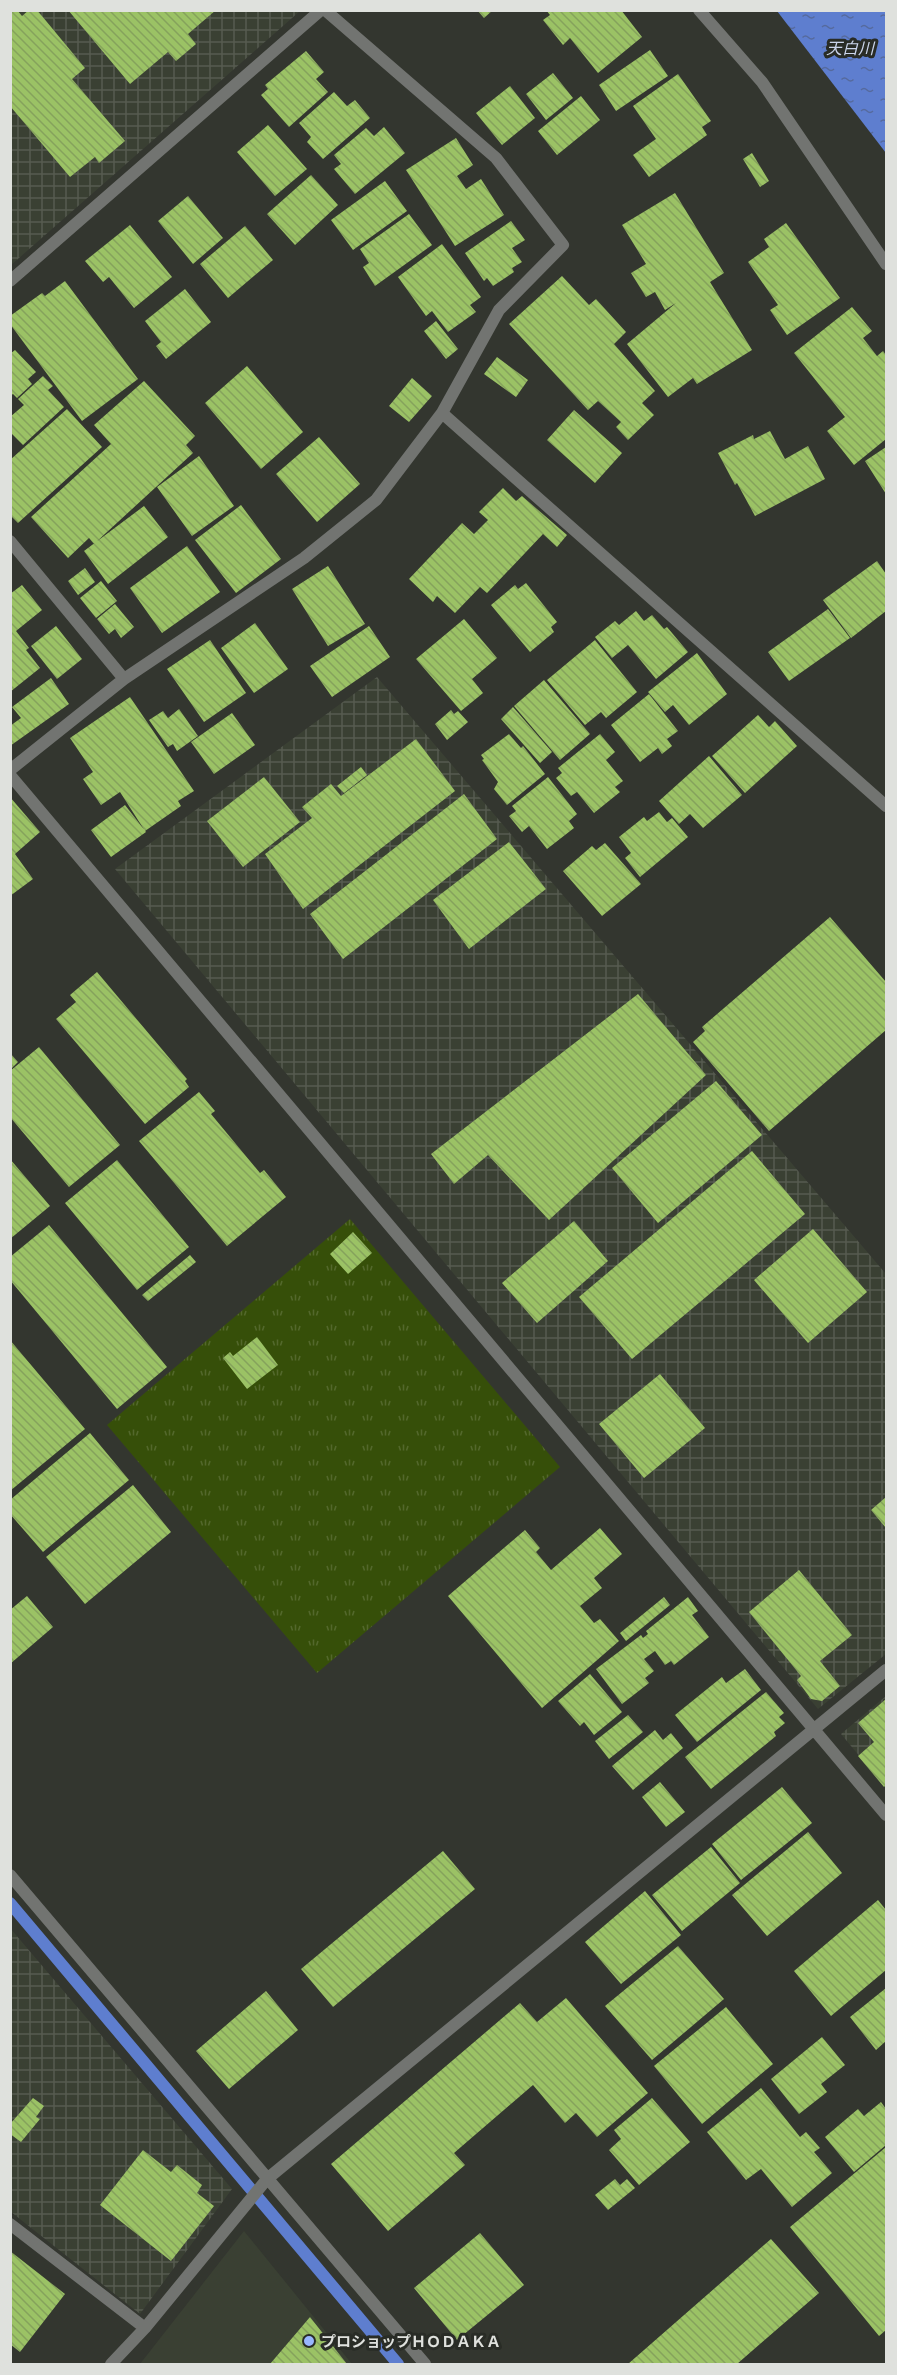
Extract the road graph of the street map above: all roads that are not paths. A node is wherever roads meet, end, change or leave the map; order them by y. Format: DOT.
graph roads {
  1 [pos="323,10"];
  2 [pos="699,10"];
  3 [pos="886,264"];
  4 [pos="10,281"];
  5 [pos="442,413"];
  6 [pos="10,541"];
  7 [pos="124,679"];
  8 [pos="10,770"];
  9 [pos="10,775"];
  10 [pos="886,806"];
  11 [pos="886,1670"];
  12 [pos="814,1729"];
  13 [pos="886,1815"];
  14 [pos="10,1875"];
  15 [pos="266,2181"];
  16 [pos="10,2224"];
  17 [pos="145,2328"];
  18 [pos="111,2364"];
  19 [pos="425,2364"];
  1 -- 4 [label="street"];
  1 -- 5 [label="street"];
  2 -- 3 [label="street"];
  5 -- 7 [label="street"];
  5 -- 10 [label="street"];
  6 -- 7 [label="street"];
  7 -- 8 [label="street"];
  9 -- 12 [label="street"];
  11 -- 12 [label="street"];
  12 -- 13 [label="street"];
  12 -- 15 [label="street"];
  14 -- 15 [label="street"];
  15 -- 17 [label="street"];
  15 -- 19 [label="street"];
  16 -- 17 [label="street"];
  17 -- 18 [label="street"];
}
